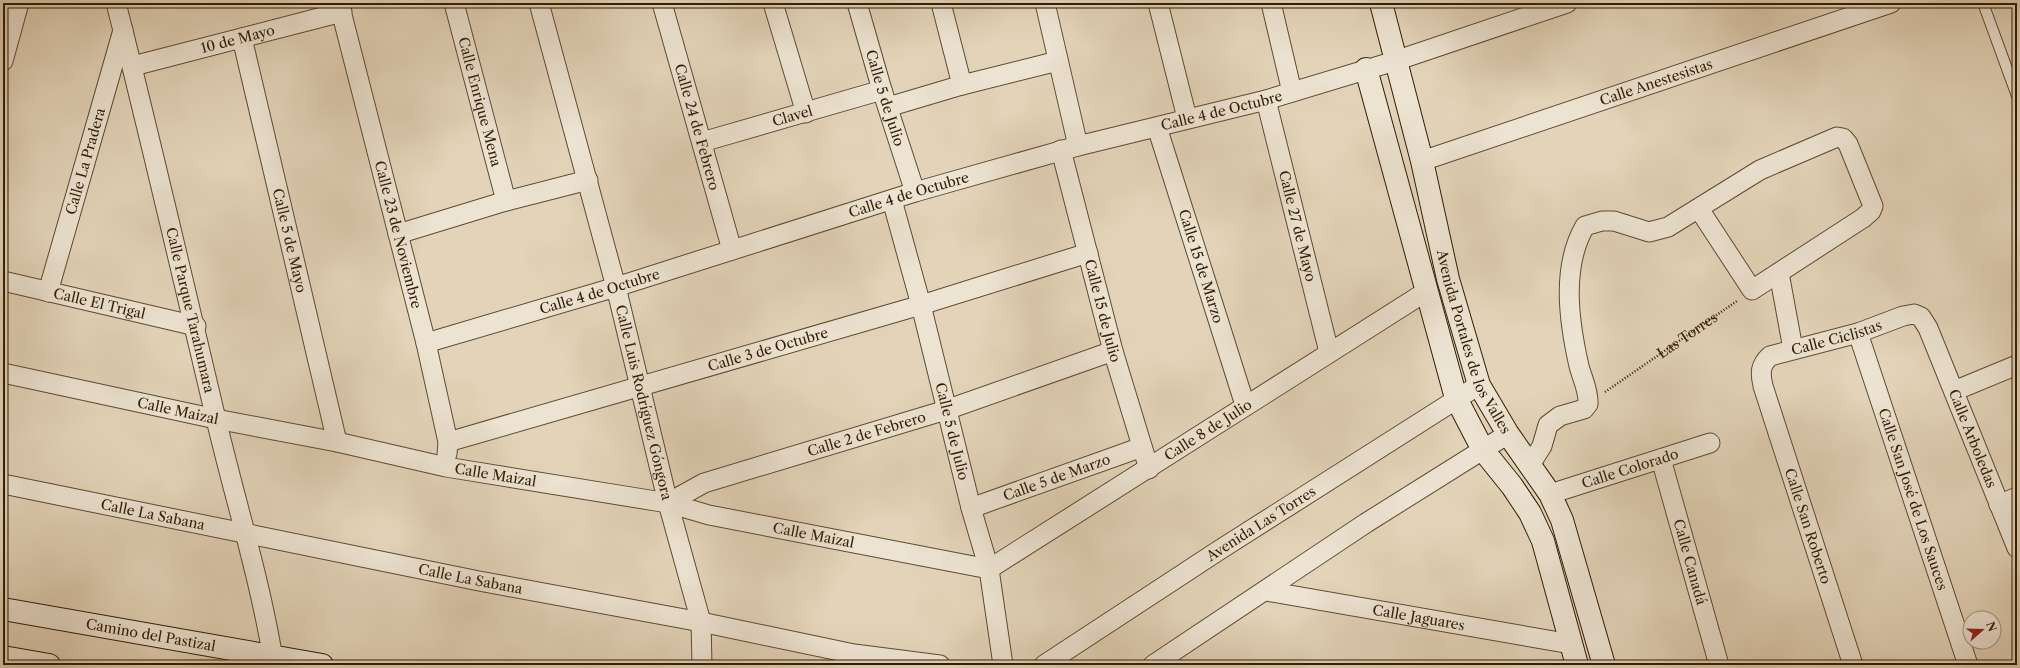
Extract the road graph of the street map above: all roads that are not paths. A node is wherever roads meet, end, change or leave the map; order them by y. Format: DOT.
graph roads {
  1 [pos="19,3"];
  2 [pos="116,3"];
  3 [pos="454,3"];
  4 [pos="539,3"];
  5 [pos="662,3"];
  6 [pos="773,3"];
  7 [pos="857,3"];
  8 [pos="941,3"];
  9 [pos="1045,3"];
  10 [pos="1158,3"];
  11 [pos="1271,3"];
  12 [pos="1380,3"];
  13 [pos="1567,3"];
  14 [pos="1891,3"];
  15 [pos="1983,3"];
  16 [pos="341,8"];
  17 [pos="122,30"];
  18 [pos="242,38"];
  19 [pos="3,61"];
  20 [pos="1058,61"];
  21 [pos="1395,61"];
  22 [pos="133,66"];
  23 [pos="1366,69"];
  24 [pos="962,85"];
  25 [pos="1292,92"];
  26 [pos="2017,96"];
  27 [pos="885,99"];
  28 [pos="1266,100"];
  29 [pos="806,113"];
  30 [pos="1187,118"];
  31 [pos="1157,127"];
  32 [pos="702,142"];
  33 [pos="1070,148"];
  34 [pos="1422,161"];
  35 [pos="588,180"];
  36 [pos="915,192"];
  37 [pos="892,200"];
  38 [pos="506,201"];
  39 [pos="1699,209"];
  40 [pos="398,234"];
  41 [pos="732,250"];
  42 [pos="1088,253"];
  43 [pos="1779,273"];
  44 [pos="3,281"];
  45 [pos="616,287"];
  46 [pos="1427,291"];
  47 [pos="48,292"];
  48 [pos="921,305"];
  49 [pos="196,326"];
  50 [pos="1928,328"];
  51 [pos="1858,333"];
  52 [pos="426,343"];
  53 [pos="1792,349"];
  54 [pos="1113,351"];
  55 [pos="1329,352"];
  56 [pos="2017,365"];
  57 [pos="3,373"];
  58 [pos="1479,385"];
  59 [pos="1763,386"];
  60 [pos="640,387"];
  61 [pos="1954,391"];
  62 [pos="1456,398"];
  63 [pos="1245,405"];
  64 [pos="946,410"];
  65 [pos="216,419"];
  66 [pos="1508,434"];
  67 [pos="337,442"];
  68 [pos="448,442"];
  69 [pos="1710,443"];
  70 [pos="1142,447"];
  71 [pos="1482,450"];
  72 [pos="1661,459"];
  73 [pos="1530,465"];
  74 [pos="446,467"];
  75 [pos="1148,469"];
  76 [pos="3,484"];
  77 [pos="1550,494"];
  78 [pos="2017,497"];
  79 [pos="668,503"];
  80 [pos="1999,505"];
  81 [pos="971,508"];
  82 [pos="246,534"];
  83 [pos="2017,548"];
  84 [pos="989,569"];
  85 [pos="1266,591"];
  86 [pos="3,609"];
  87 [pos="701,622"];
  88 [pos="1572,644"];
  89 [pos="12,660"];
  90 [pos="273,660"];
  91 [pos="49,665"];
  92 [pos="322,665"];
  93 [pos="702,665"];
  94 [pos="940,665"];
  95 [pos="1003,665"];
  96 [pos="1044,665"];
  97 [pos="1153,665"];
  98 [pos="1577,665"];
  99 [pos="1604,665"];
  100 [pos="1719,665"];
  101 [pos="1853,665"];
  102 [pos="1968,665"];
  1 -- 19 [label="street"];
  2 -- 17 [label="street, Calle Parque Tarahumara"];
  3 -- 38 [label="street, Calle Enrique Mena"];
  4 -- 35 [label="street, Calle Luis Rodríguez Góngora"];
  5 -- 32 [label="street, Calle 24 de Febrero"];
  6 -- 29 [label="street"];
  7 -- 27 [label="street, Calle 5 de Julio"];
  8 -- 24 [label="street"];
  9 -- 20 [label="street, Calle 15 de Julio"];
  10 -- 30 [label="street"];
  11 -- 25 [label="street"];
  12 -- 21 [label="street, Avenida Portales de los Valles"];
  13 -- 21 [label="street, Calle 4 de Octubre"];
  14 -- 34 [label="street, Calle Anestesistas"];
  15 -- 26 [label="lane"];
  16 -- 18 [label="street, 10 de Mayo"];
  16 -- 40 [label="street, Calle 23 de Noviembre"];
  17 -- 22 [label="street, Calle Parque Tarahumara"];
  17 -- 47 [label="street, Calle La Pradera"];
  18 -- 22 [label="street, 10 de Mayo"];
  18 -- 67 [label="street, Calle 5 de Mayo"];
  20 -- 24 [label="street, Clavel"];
  20 -- 33 [label="street, Calle 15 de Julio"];
  21 -- 23 [label="street, Calle 4 de Octubre"];
  21 -- 34 [label="street, Avenida Portales de los Valles"];
  22 -- 49 [label="street, Calle Parque Tarahumara"];
  23 -- 25 [label="street, Calle 4 de Octubre"];
  23 -- 46 [label="street, Avenida Portales de los Valles"];
  24 -- 27 [label="street, Clavel"];
  25 -- 28 [label="street, Calle 4 de Octubre"];
  27 -- 29 [label="street, Clavel"];
  27 -- 36 [label="street, Calle 5 de Julio"];
  28 -- 30 [label="street, Calle 4 de Octubre"];
  28 -- 55 [label="street, Calle 27 de Mayo"];
  29 -- 32 [label="street, Clavel"];
  30 -- 31 [label="street, Calle 4 de Octubre"];
  31 -- 33 [label="street, Calle 4 de Octubre"];
  31 -- 63 [label="street, Calle 15 de Marzo"];
  32 -- 41 [label="street, Calle 24 de Febrero"];
  33 -- 36 [label="street, Calle 4 de Octubre"];
  33 -- 42 [label="street, Calle 15 de Julio"];
  34 -- 58 [label="street, Avenida Portales de los Valles"];
  35 -- 38 [label="street"];
  35 -- 45 [label="street, Calle Luis Rodríguez Góngora"];
  36 -- 37 [label="street, Calle 4 de Octubre"];
  37 -- 41 [label="street, Calle 4 de Octubre"];
  37 -- 48 [label="street, Calle 5 de Julio"];
  38 -- 40 [label="street"];
  39 -- 43 [label="street"];
  39 -- 43 [label="street"];
  39 -- 73 [label="street"];
  40 -- 52 [label="street, Calle 23 de Noviembre"];
  41 -- 45 [label="street, Calle 4 de Octubre"];
  42 -- 48 [label="street, Calle 3 de Octubre"];
  42 -- 54 [label="street, Calle 15 de Julio"];
  43 -- 53 [label="street"];
  44 -- 47 [label="street, Calle El Trigal"];
  45 -- 52 [label="street, Calle 4 de Octubre"];
  45 -- 60 [label="street, Calle Luis Rodríguez Góngora"];
  46 -- 55 [label="street, Calle 8 de Julio"];
  46 -- 62 [label="street, Avenida Portales de los Valles"];
  47 -- 49 [label="street, Calle El Trigal"];
  48 -- 60 [label="street, Calle 3 de Octubre"];
  48 -- 64 [label="street, Calle 5 de Julio"];
  49 -- 65 [label="street, Calle Parque Tarahumara"];
  50 -- 51 [label="street, Calle Ciclistas"];
  50 -- 61 [label="street, Calle Arboledas"];
  51 -- 53 [label="street, Calle Ciclistas"];
  51 -- 102 [label="street, Calle San José de Los Sauces"];
  52 -- 68 [label="street, Calle 23 de Noviembre"];
  53 -- 59 [label="street, Calle Ciclistas"];
  54 -- 64 [label="street, Calle 2 de Febrero"];
  54 -- 70 [label="street, Calle 15 de Julio"];
  55 -- 63 [label="street, Calle 8 de Julio"];
  56 -- 61 [label="street"];
  57 -- 65 [label="street, Calle Maizal"];
  58 -- 62 [label="street, Avenida Las Torres"];
  58 -- 66 [label="street, Avenida Portales de los Valles"];
  59 -- 101 [label="street, Calle San Roberto"];
  60 -- 68 [label="street, Calle 3 de Octubre"];
  60 -- 79 [label="street, Calle Luis Rodríguez Góngora"];
  61 -- 80 [label="street, Calle Arboledas"];
  62 -- 71 [label="street, Avenida Portales de los Valles"];
  62 -- 96 [label="street, Avenida Las Torres"];
  63 -- 75 [label="street, Calle 8 de Julio"];
  64 -- 79 [label="street, Calle 2 de Febrero"];
  64 -- 81 [label="street, Calle 5 de Julio"];
  65 -- 67 [label="street, Calle Maizal"];
  65 -- 82 [label="street, Calle Parque Tarahumara"];
  66 -- 71 [label="street"];
  66 -- 73 [label="street, Avenida Portales de los Valles"];
  67 -- 74 [label="street, Calle Maizal"];
  68 -- 74 [label="street, Calle 23 de Noviembre"];
  69 -- 72 [label="street, Calle Colorado"];
  70 -- 75 [label="street, Calle 15 de Julio"];
  70 -- 81 [label="street, Calle 5 de Marzo"];
  71 -- 85 [label="street"];
  71 -- 88 [label="street, Avenida Portales de los Valles"];
  72 -- 77 [label="street, Calle Colorado"];
  72 -- 100 [label="street, Calle Canadá"];
  73 -- 77 [label="street, Avenida Portales de los Valles"];
  74 -- 79 [label="street, Calle Maizal"];
  75 -- 84 [label="street, Calle 8 de Julio"];
  76 -- 82 [label="street, Calle La Sabana"];
  77 -- 99 [label="street, Avenida Portales de los Valles"];
  78 -- 80 [label="street"];
  79 -- 84 [label="street, Calle Maizal"];
  79 -- 87 [label="street, Calle Luis Rodríguez Góngora"];
  80 -- 83 [label="street, Calle Arboledas"];
  81 -- 84 [label="street, Calle 5 de Julio"];
  82 -- 87 [label="street, Calle La Sabana"];
  82 -- 90 [label="street, Calle Parque Tarahumara"];
  84 -- 95 [label="street, Calle 5 de Julio"];
  85 -- 88 [label="street, Calle Jaguares"];
  85 -- 97 [label="street"];
  86 -- 90 [label="street, Camino del Pastizal"];
  87 -- 93 [label="street, Calle Luis Rodríguez Góngora"];
  87 -- 94 [label="street, Calle La Sabana"];
  88 -- 98 [label="street, Avenida Portales de los Valles"];
  89 -- 91 [label="street"];
  90 -- 92 [label="street, Camino del Pastizal"];
}
